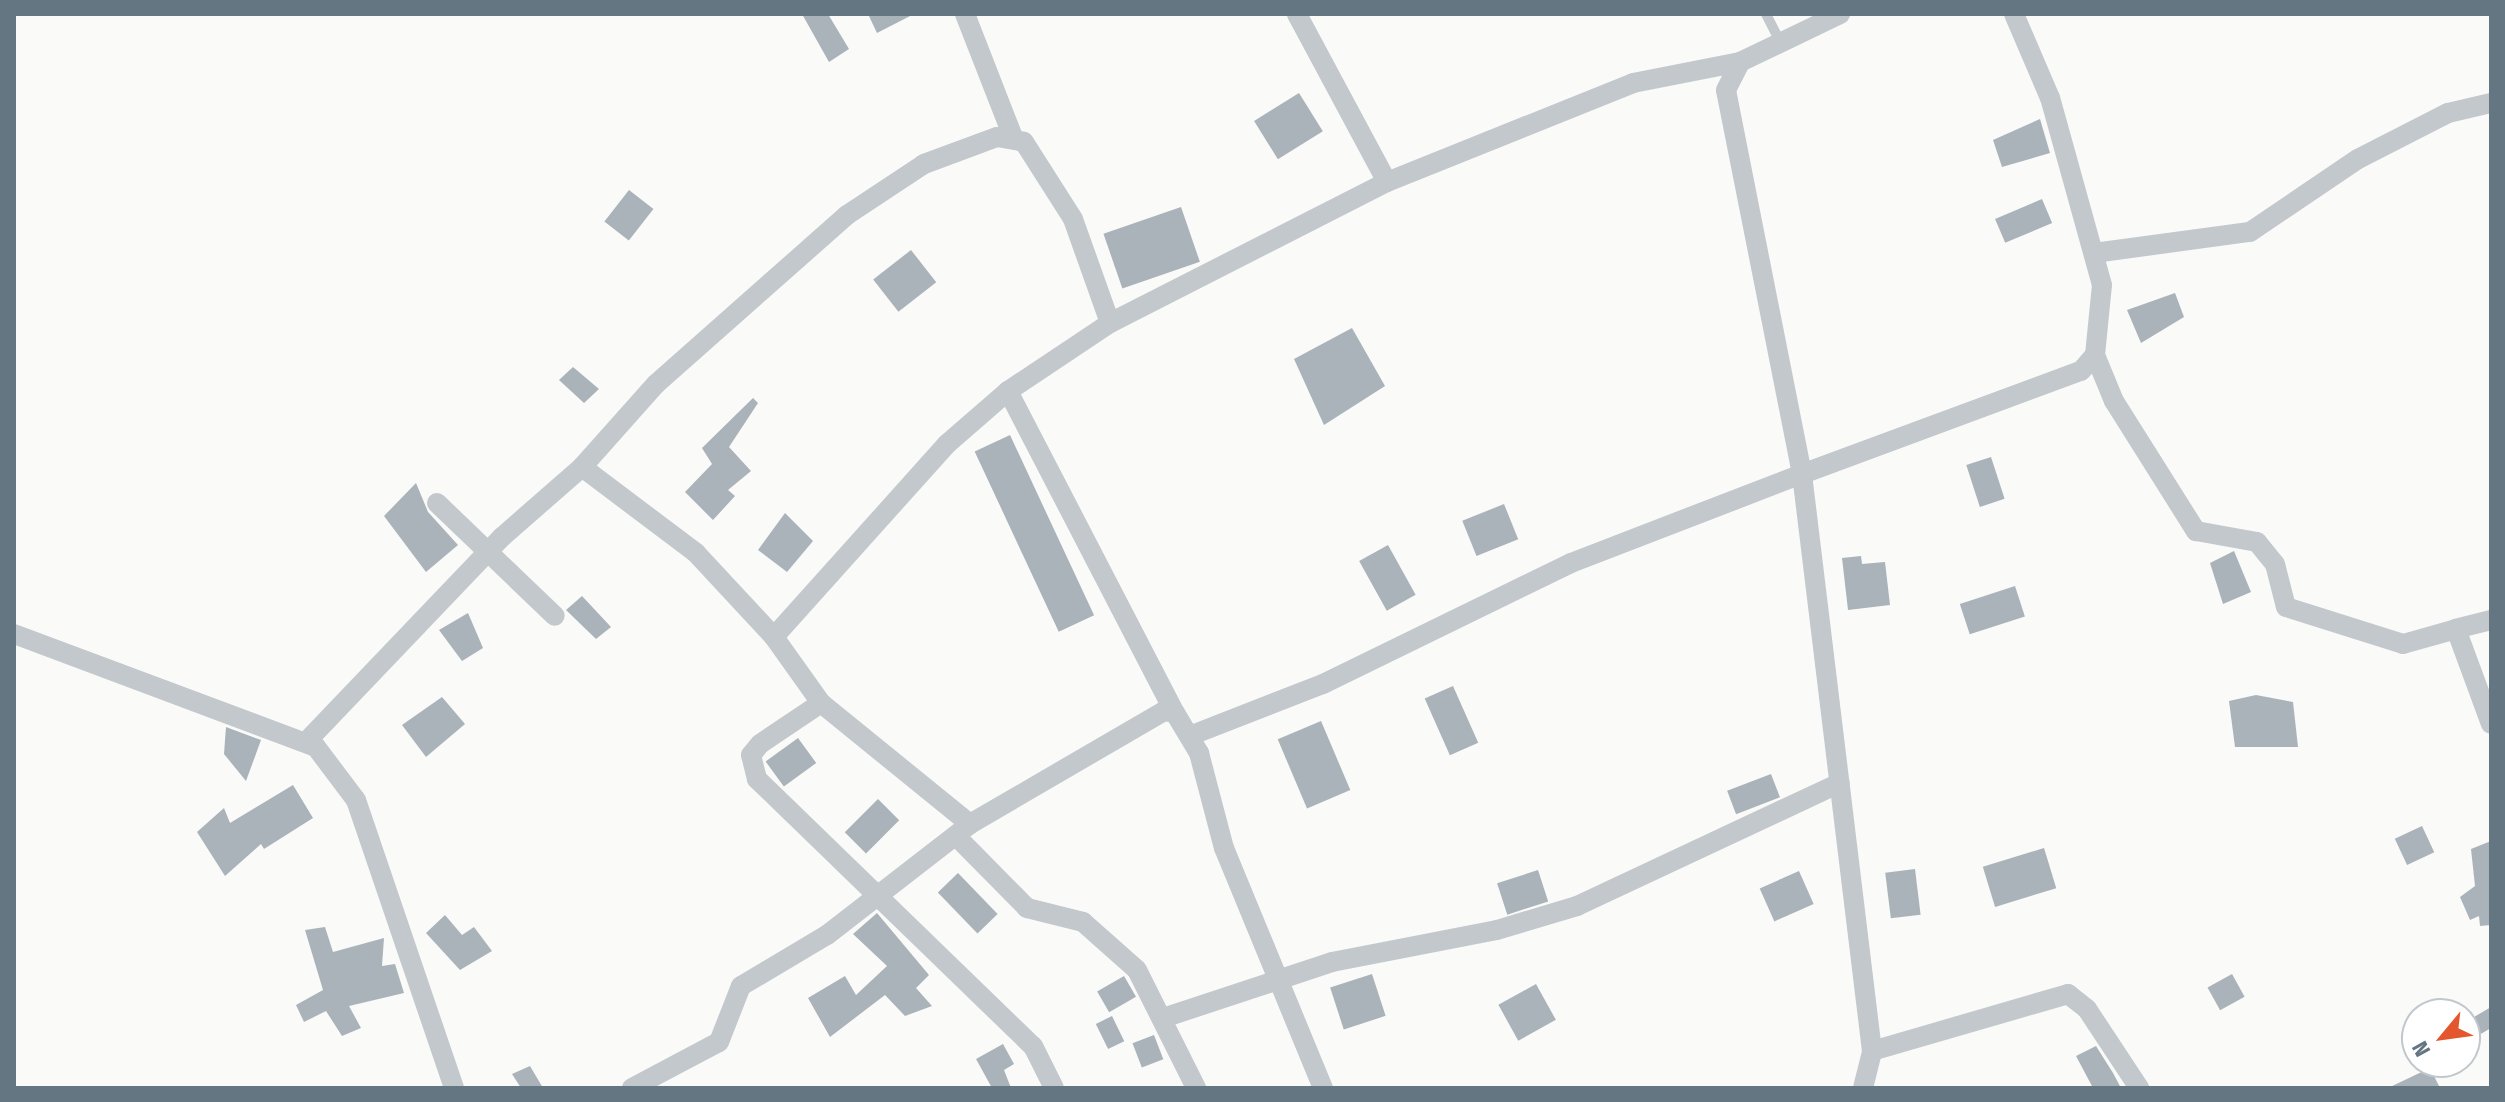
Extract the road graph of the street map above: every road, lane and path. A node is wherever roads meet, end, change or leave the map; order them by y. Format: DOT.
graph roads {
  1 [pos="965,14"];
  2 [pos="1297,14"];
  3 [pos="1766,14"];
  4 [pos="1840,14"];
  5 [pos="2014,14"];
  6 [pos="1780,41"];
  7 [pos="1740,62"];
  8 [pos="1714,65"];
  9 [pos="1726,90"];
  10 [pos="2491,103"];
  11 [pos="1013,137"];
  12 [pos="1387,182"];
  13 [pos="2094,253"];
  14 [pos="1110,323"];
  15 [pos="2095,355"];
  16 [pos="1008,391"];
  17 [pos="582,467"];
  18 [pos="1802,474"];
  19 [pos="437,503"];
  20 [pos="487,552"];
  21 [pos="555,616"];
  22 [pos="2491,620"];
  23 [pos="2456,629"];
  24 [pos="14,634"];
  25 [pos="774,637"];
  26 [pos="821,703"];
  27 [pos="1175,713"];
  28 [pos="2491,724"];
  29 [pos="1192,735"];
  30 [pos="307,741"];
  31 [pos="1840,783"];
  32 [pos="963,830"];
  33 [pos="877,899"];
  34 [pos="1275,980"];
  35 [pos="1166,1017"];
  36 [pos="1872,1051"];
  37 [pos="454,1088"];
  38 [pos="632,1088"];
  39 [pos="1054,1088"];
  40 [pos="1196,1088"];
  41 [pos="1323,1088"];
  42 [pos="1863,1088"];
  43 [pos="2139,1088"];
  1 -- 11 [label="street"];
  2 -- 12 [label="street"];
  3 -- 6 [label="lane"];
  4 -- 6 [label="street"];
  5 -- 13 [label="street"];
  6 -- 7 [label="street"];
  7 -- 8 [label="street"];
  7 -- 9 [label="street"];
  8 -- 9 [label="street"];
  8 -- 12 [label="street"];
  9 -- 18 [label="street"];
  10 -- 13 [label="street"];
  11 -- 14 [label="street"];
  11 -- 17 [label="street"];
  12 -- 14 [label="street"];
  13 -- 15 [label="street"];
  14 -- 16 [label="street"];
  15 -- 18 [label="street"];
  15 -- 23 [label="street"];
  16 -- 25 [label="street"];
  16 -- 27 [label="street"];
  17 -- 20 [label="street"];
  17 -- 25 [label="street"];
  18 -- 29 [label="street"];
  18 -- 31 [label="street"];
  19 -- 20 [label="street"];
  20 -- 21 [label="street"];
  20 -- 30 [label="street"];
  22 -- 23 [label="street"];
  23 -- 28 [label="street"];
  24 -- 30 [label="street"];
  25 -- 26 [label="street"];
  26 -- 32 [label="street"];
  26 -- 33 [label="street"];
  27 -- 29 [label="street"];
  27 -- 32 [label="street"];
  29 -- 34 [label="street"];
  30 -- 37 [label="street"];
  31 -- 34 [label="street"];
  31 -- 36 [label="street"];
  32 -- 33 [label="street"];
  32 -- 35 [label="street"];
  33 -- 38 [label="street"];
  33 -- 39 [label="street"];
  34 -- 35 [label="street"];
  34 -- 41 [label="street"];
  35 -- 40 [label="street"];
  36 -- 42 [label="street"];
  36 -- 43 [label="street"];
}
